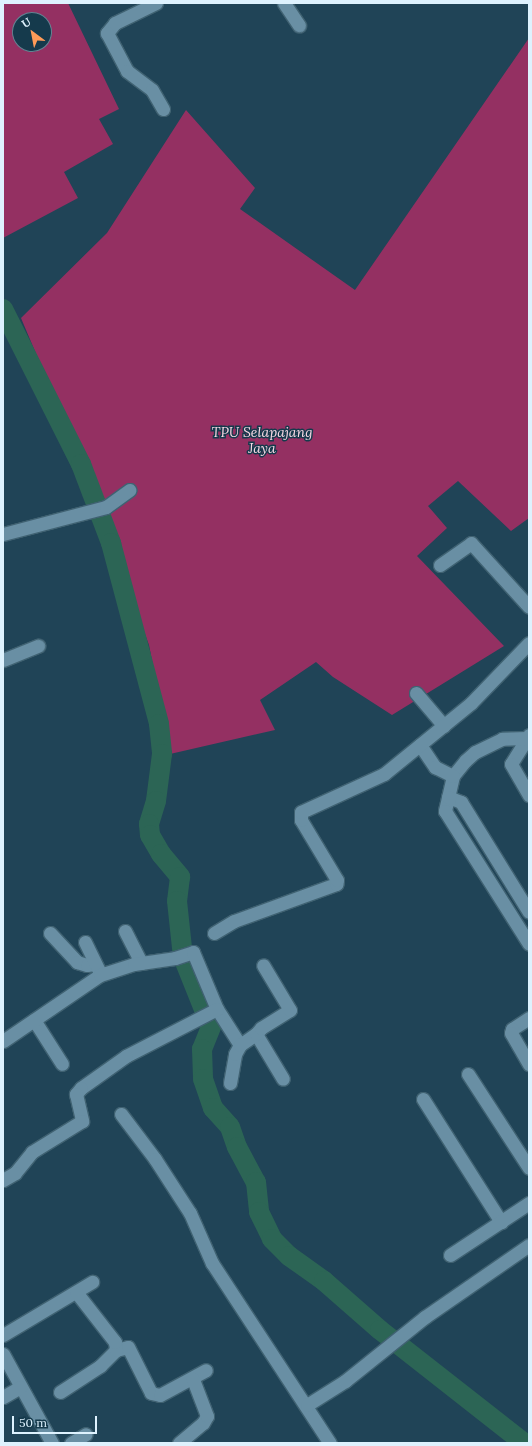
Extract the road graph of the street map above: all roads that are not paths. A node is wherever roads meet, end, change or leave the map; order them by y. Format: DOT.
graph roads {
  1 [pos="156,3"];
  2 [pos="284,3"];
  3 [pos="299,26"];
  4 [pos="163,109"];
  5 [pos="129,490"];
  6 [pos="3,534"];
  7 [pos="440,565"];
  8 [pos="529,606"];
  9 [pos="529,643"];
  10 [pos="38,646"];
  11 [pos="3,660"];
  12 [pos="416,693"];
  13 [pos="444,726"];
  14 [pos="527,737"];
  15 [pos="420,745"];
  16 [pos="453,776"];
  17 [pos="529,795"];
  18 [pos="448,797"];
  19 [pos="529,912"];
  20 [pos="125,931"];
  21 [pos="50,933"];
  22 [pos="214,933"];
  23 [pos="85,942"];
  24 [pos="529,944"];
  25 [pos="141,963"];
  26 [pos="264,965"];
  27 [pos="98,969"];
  28 [pos="210,1012"];
  29 [pos="529,1018"];
  30 [pos="34,1020"];
  31 [pos="256,1034"];
  32 [pos="3,1041"];
  33 [pos="240,1045"];
  34 [pos="62,1064"];
  35 [pos="529,1064"];
  36 [pos="468,1074"];
  37 [pos="283,1079"];
  38 [pos="230,1083"];
  39 [pos="423,1099"];
  40 [pos="121,1114"];
  41 [pos="529,1168"];
  42 [pos="3,1180"];
  43 [pos="529,1204"];
  44 [pos="501,1222"];
  45 [pos="529,1245"];
  46 [pos="450,1255"];
  47 [pos="92,1282"];
  48 [pos="76,1292"];
  49 [pos="3,1335"];
  50 [pos="116,1350"];
  51 [pos="3,1354"];
  52 [pos="206,1370"];
  53 [pos="193,1379"];
  54 [pos="20,1387"];
  55 [pos="60,1392"];
  56 [pos="3,1398"];
  57 [pos="307,1405"];
  58 [pos="86,1434"];
  59 [pos="52,1443"];
  60 [pos="71,1443"];
  61 [pos="179,1443"];
  62 [pos="330,1443"];
  1 -- 4 [label="street"];
  2 -- 3 [label="street"];
  5 -- 6 [label="street"];
  7 -- 8 [label="street"];
  9 -- 13 [label="street"];
  10 -- 11 [label="street"];
  12 -- 13 [label="street"];
  13 -- 15 [label="street"];
  14 -- 16 [label="street"];
  14 -- 17 [label="street"];
  15 -- 16 [label="street"];
  15 -- 22 [label="street"];
  16 -- 18 [label="street"];
  18 -- 19 [label="street"];
  18 -- 24 [label="street"];
  20 -- 25 [label="street"];
  21 -- 27 [label="street"];
  23 -- 27 [label="street"];
  25 -- 27 [label="street"];
  25 -- 28 [label="street"];
  26 -- 31 [label="street"];
  27 -- 30 [label="street"];
  28 -- 33 [label="street"];
  28 -- 42 [label="street"];
  29 -- 35 [label="street"];
  30 -- 32 [label="street"];
  30 -- 34 [label="street"];
  31 -- 33 [label="street"];
  31 -- 37 [label="street"];
  33 -- 38 [label="street"];
  36 -- 41 [label="street"];
  39 -- 44 [label="street"];
  40 -- 57 [label="street"];
  43 -- 44 [label="street"];
  44 -- 46 [label="street"];
  45 -- 57 [label="street"];
  47 -- 48 [label="street"];
  48 -- 49 [label="street"];
  48 -- 50 [label="street"];
  50 -- 53 [label="street"];
  50 -- 55 [label="street"];
  51 -- 54 [label="street"];
  52 -- 53 [label="street"];
  53 -- 61 [label="street"];
  54 -- 56 [label="street"];
  54 -- 59 [label="street"];
  57 -- 62 [label="street"];
  58 -- 60 [label="street"];
}
